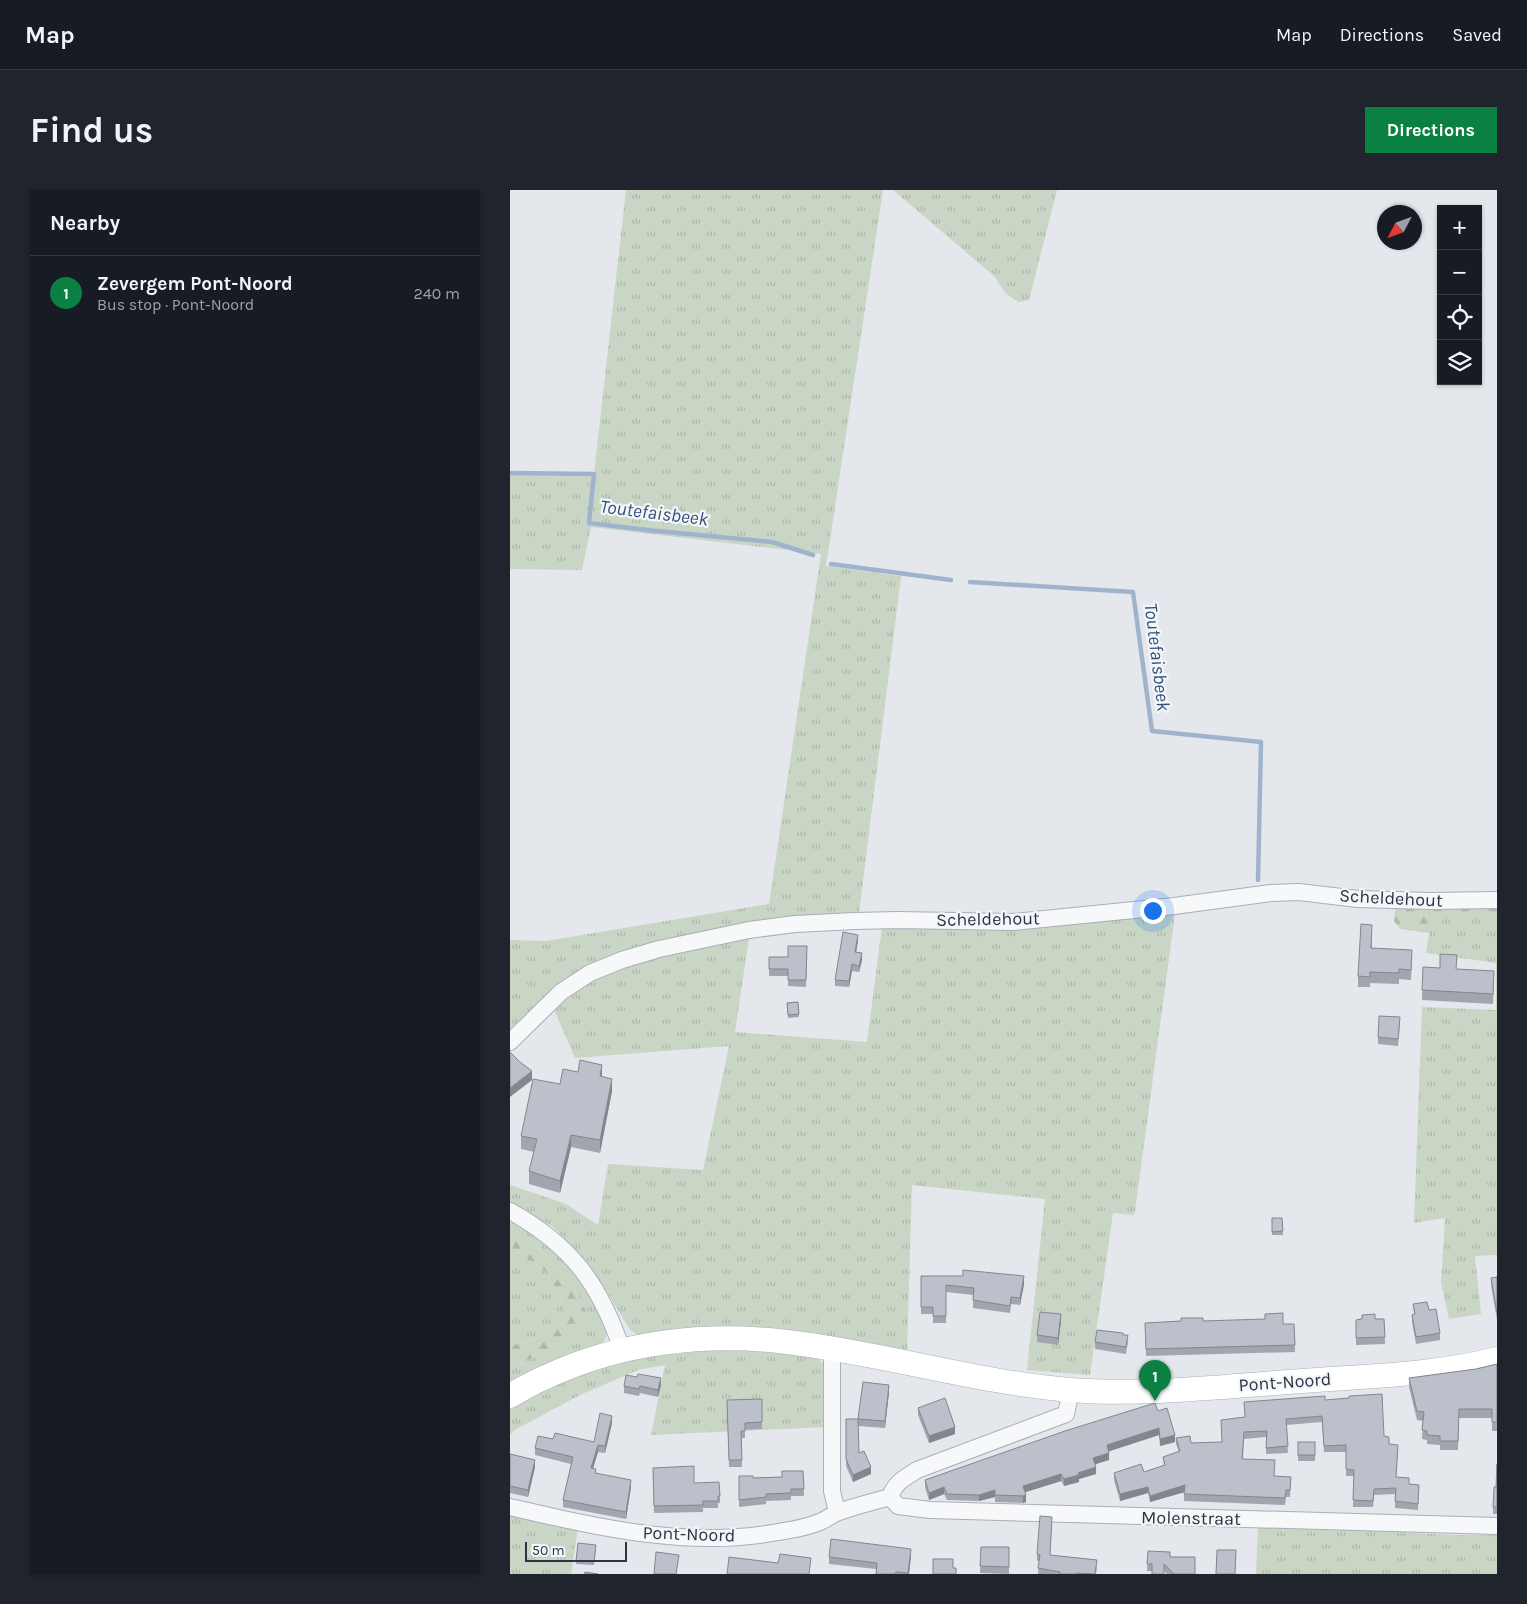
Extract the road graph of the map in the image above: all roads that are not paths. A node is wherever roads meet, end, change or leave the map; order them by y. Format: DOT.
graph roads {
  1 [pos="1497,900"];
  2 [pos="510,1042"];
  3 [pos="510,1211"];
  4 [pos="832,1349"];
  5 [pos="622,1350"];
  6 [pos="1497,1359"];
  7 [pos="1071,1390"];
  8 [pos="510,1396"];
  9 [pos="890,1497"];
  10 [pos="510,1507"];
  11 [pos="837,1512"];
  12 [pos="1497,1526"];
  1 -- 2 [label="street, Scheldehout"];
  3 -- 5 [label="street"];
  4 -- 5 [label="street, Pont-Noord"];
  4 -- 7 [label="street, Pont-Noord"];
  4 -- 11 [label="street"];
  5 -- 8 [label="street, Pont-Noord"];
  6 -- 7 [label="street, Pont-Noord"];
  7 -- 9 [label="street"];
  9 -- 11 [label="street, Pont-Noord"];
  9 -- 12 [label="street, Molenstraat"];
  10 -- 11 [label="street, Pont-Noord"];
}
